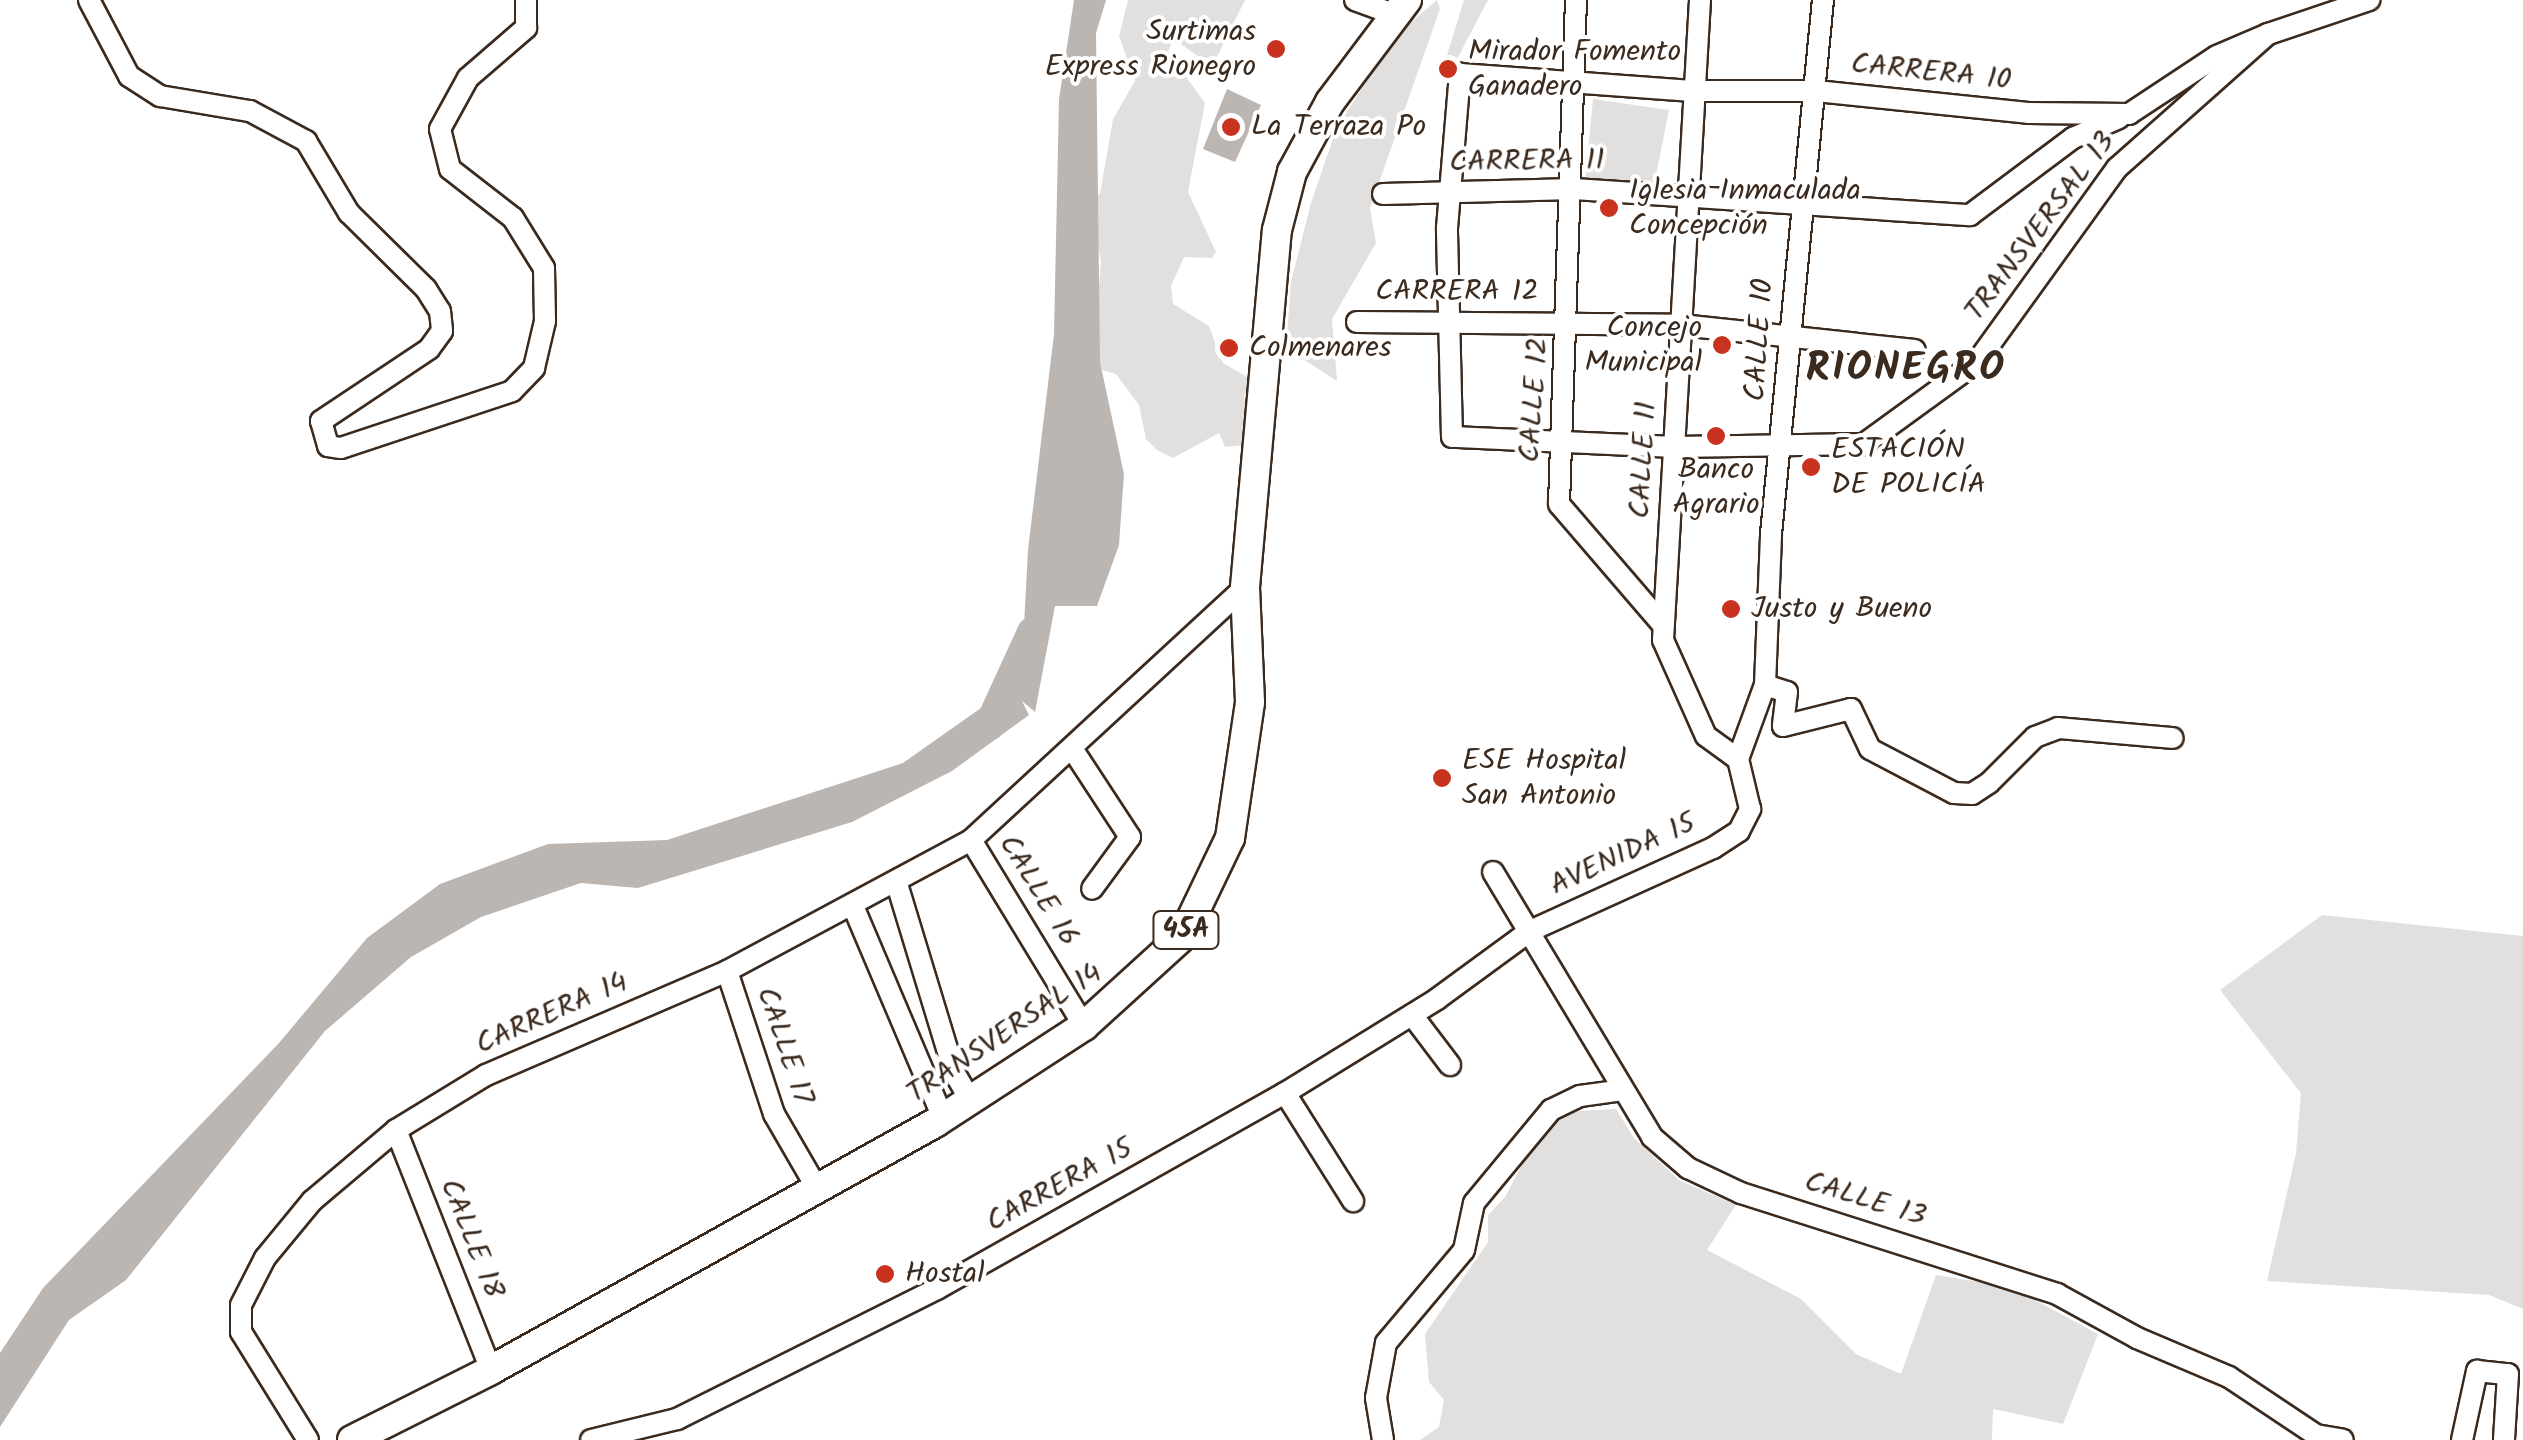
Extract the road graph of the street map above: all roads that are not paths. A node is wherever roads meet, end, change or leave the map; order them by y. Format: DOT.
graph roads {
  1 [pos="89,0"];
  2 [pos="526,0"];
  3 [pos="1356,0"];
  4 [pos="1576,0"];
  5 [pos="1700,0"];
  6 [pos="1822,0"];
  7 [pos="2369,0"];
  8 [pos="1401,5"];
  9 [pos="2268,34"];
  10 [pos="1575,84"];
  11 [pos="1816,90"];
  12 [pos="1692,92"];
  13 [pos="2129,114"];
  14 [pos="1574,190"];
  15 [pos="1448,193"];
  16 [pos="1383,194"];
  17 [pos="1686,194"];
  18 [pos="1801,206"];
  19 [pos="1357,322"];
  20 [pos="1570,322"];
  21 [pos="1449,324"];
  22 [pos="1682,325"];
  23 [pos="1790,336"];
  24 [pos="1915,350"];
  25 [pos="1560,444"];
  26 [pos="1783,444"];
  27 [pos="1675,447"];
  28 [pos="1245,586"];
  29 [pos="1663,625"];
  30 [pos="1765,685"];
  31 [pos="2173,738"];
  32 [pos="1073,750"];
  33 [pos="1738,759"];
  34 [pos="971,840"];
  35 [pos="1493,872"];
  36 [pos="898,884"];
  37 [pos="1092,889"];
  38 [pos="853,906"];
  39 [pos="1530,931"];
  40 [pos="727,972"];
  41 [pos="1412,1015"];
  42 [pos="1084,1026"];
  43 [pos="1450,1065"];
  44 [pos="1623,1090"];
  45 [pos="1285,1093"];
  46 [pos="970,1100"];
  47 [pos="943,1118"];
  48 [pos="396,1130"];
  49 [pos="818,1190"];
  50 [pos="1354,1200"];
  51 [pos="491,1370"];
  52 [pos="2316,1438"];
  53 [pos="308,1440"];
  54 [pos="352,1440"];
  55 [pos="591,1440"];
  56 [pos="1384,1440"];
  57 [pos="2343,1440"];
  58 [pos="2462,1440"];
  59 [pos="2504,1440"];
  1 -- 2 [label="street"];
  3 -- 8 [label="street"];
  4 -- 10 [label="street, CALLE 12"];
  5 -- 12 [label="street, CALLE 11"];
  6 -- 11 [label="street, CALLE 10"];
  7 -- 9 [label="street"];
  8 -- 28 [label="highway, TRANSVERSAL 14 / 45A"];
  9 -- 13 [label="street"];
  9 -- 26 [label="street, TRANSVERSAL 13"];
  10 -- 12 [label="street, CARRERA 10"];
  10 -- 14 [label="street, CALLE 12"];
  10 -- 15 [label="street, CARRERA 10"];
  11 -- 12 [label="street, CARRERA 10"];
  11 -- 13 [label="street, CARRERA 10"];
  11 -- 18 [label="street, CALLE 10"];
  12 -- 17 [label="street, CALLE 11"];
  13 -- 18 [label="street, CARRERA 11"];
  14 -- 15 [label="street, CARRERA 11"];
  14 -- 17 [label="street, CARRERA 11"];
  14 -- 20 [label="street, CALLE 12"];
  15 -- 16 [label="street, CARRERA 11"];
  15 -- 21 [label="street"];
  17 -- 18 [label="street, CARRERA 11"];
  17 -- 22 [label="street, CALLE 11"];
  18 -- 23 [label="street, CALLE 10"];
  19 -- 21 [label="street, CARRERA 12"];
  20 -- 21 [label="street, CARRERA 12"];
  20 -- 22 [label="street, CARRERA 12"];
  20 -- 25 [label="street, CALLE 12"];
  21 -- 25 [label="street"];
  22 -- 23 [label="street, CARRERA 12"];
  22 -- 27 [label="street, CALLE 11"];
  23 -- 24 [label="street, CARRERA 12"];
  23 -- 26 [label="street, CALLE 10"];
  25 -- 27 [label="street"];
  25 -- 29 [label="street, CALLE 12"];
  26 -- 27 [label="street"];
  26 -- 30 [label="street, CALLE 10"];
  27 -- 29 [label="street, CALLE 11"];
  28 -- 32 [label="street, CARRERA 14"];
  28 -- 42 [label="highway, TRANSVERSAL 14 / 45A"];
  29 -- 33 [label="street"];
  30 -- 31 [label="street"];
  30 -- 33 [label="street, CALLE 10"];
  32 -- 34 [label="street, CARRERA 14"];
  32 -- 37 [label="street"];
  33 -- 39 [label="street, AVENIDA 15"];
  34 -- 36 [label="street, CARRERA 14"];
  34 -- 42 [label="street, CALLE 16"];
  35 -- 39 [label="street, CALLE 13"];
  36 -- 38 [label="street, CARRERA 14"];
  36 -- 46 [label="street"];
  38 -- 40 [label="street, CARRERA 14"];
  38 -- 47 [label="street"];
  39 -- 41 [label="street, CARRERA 15"];
  39 -- 44 [label="street, CALLE 13"];
  40 -- 48 [label="street, CARRERA 14"];
  40 -- 49 [label="street, CALLE 17"];
  41 -- 43 [label="street"];
  41 -- 45 [label="street, CARRERA 15"];
  42 -- 46 [label="highway, TRANSVERSAL 14 / 45A"];
  44 -- 52 [label="street, CALLE 13"];
  44 -- 56 [label="street"];
  45 -- 50 [label="street"];
  45 -- 55 [label="street, CARRERA 15"];
  46 -- 47 [label="highway, TRANSVERSAL 14 / 45A"];
  47 -- 49 [label="highway, TRANSVERSAL 14 / 45A"];
  48 -- 51 [label="street, CALLE 18"];
  48 -- 53 [label="street, CARRERA 14"];
  49 -- 51 [label="highway, TRANSVERSAL 14 / 45A"];
  51 -- 54 [label="highway, TRANSVERSAL 14 / 45A"];
  52 -- 57 [label="street, CALLE 13"];
  58 -- 59 [label="street"];
}
